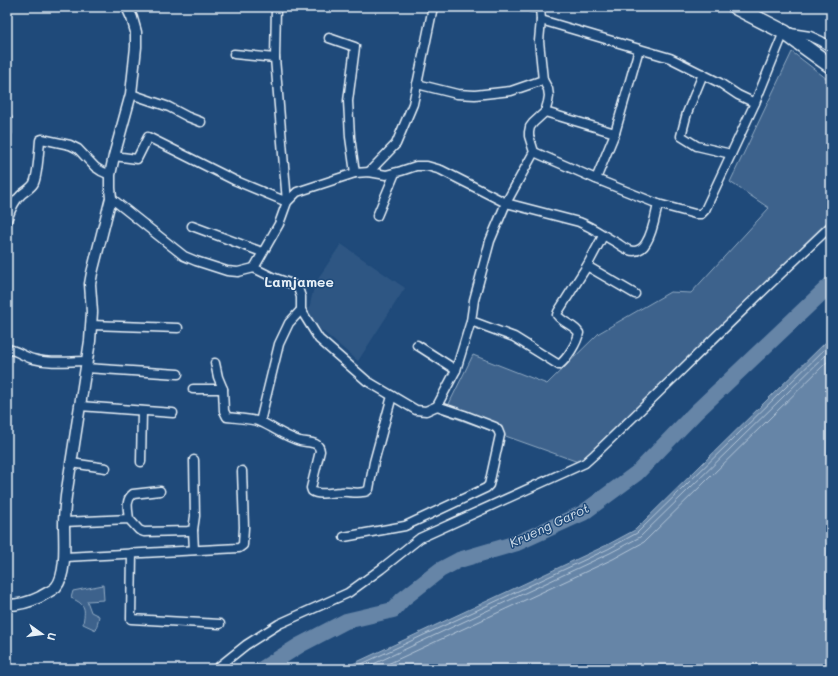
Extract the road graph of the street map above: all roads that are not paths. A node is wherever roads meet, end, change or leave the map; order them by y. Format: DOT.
graph roads {
  1 [pos="127,7"];
  2 [pos="276,7"];
  3 [pos="431,7"];
  4 [pos="530,7"];
  5 [pos="540,7"];
  6 [pos="735,7"];
  7 [pos="541,20"];
  8 [pos="784,32"];
  9 [pos="329,38"];
  10 [pos="831,47"];
  11 [pos="639,49"];
  12 [pos="234,54"];
  13 [pos="275,58"];
  14 [pos="831,66"];
  15 [pos="703,74"];
  16 [pos="543,80"];
  17 [pos="417,84"];
  18 [pos="130,94"];
  19 [pos="755,104"];
  20 [pos="545,112"];
  21 [pos="7,118"];
  22 [pos="201,122"];
  23 [pos="7,133"];
  24 [pos="615,134"];
  25 [pos="534,152"];
  26 [pos="731,154"];
  27 [pos="114,156"];
  28 [pos="369,172"];
  29 [pos="355,173"];
  30 [pos="395,173"];
  31 [pos="110,175"];
  32 [pos="596,179"];
  33 [pos="111,198"];
  34 [pos="287,202"];
  35 [pos="506,203"];
  36 [pos="658,204"];
  37 [pos="377,216"];
  38 [pos="7,220"];
  39 [pos="192,226"];
  40 [pos="831,226"];
  41 [pos="603,236"];
  42 [pos="262,252"];
  43 [pos="587,266"];
  44 [pos="254,268"];
  45 [pos="635,294"];
  46 [pos="301,310"];
  47 [pos="471,321"];
  48 [pos="91,325"];
  49 [pos="178,328"];
  50 [pos="417,345"];
  51 [pos="7,349"];
  52 [pos="214,362"];
  53 [pos="86,364"];
  54 [pos="456,370"];
  55 [pos="178,374"];
  56 [pos="192,389"];
  57 [pos="223,389"];
  58 [pos="392,396"];
  59 [pos="80,406"];
  60 [pos="437,406"];
  61 [pos="142,411"];
  62 [pos="173,413"];
  63 [pos="260,422"];
  64 [pos="194,460"];
  65 [pos="141,462"];
  66 [pos="71,463"];
  67 [pos="106,468"];
  68 [pos="242,471"];
  69 [pos="160,491"];
  70 [pos="129,519"];
  71 [pos="64,522"];
  72 [pos="193,530"];
  73 [pos="344,537"];
  74 [pos="194,550"];
  75 [pos="132,553"];
  76 [pos="64,557"];
  77 [pos="7,605"];
  78 [pos="220,624"];
  79 [pos="216,669"];
  1 -- 18 [label="street"];
  2 -- 13 [label="street"];
  3 -- 17 [label="street"];
  4 -- 5 [label="street"];
  5 -- 7 [label="street"];
  6 -- 8 [label="highway"];
  7 -- 11 [label="street"];
  7 -- 16 [label="street"];
  8 -- 10 [label="street"];
  8 -- 14 [label="highway"];
  8 -- 19 [label="street"];
  9 -- 29 [label="street"];
  11 -- 15 [label="street"];
  11 -- 24 [label="street"];
  12 -- 13 [label="street"];
  13 -- 34 [label="street"];
  15 -- 19 [label="street"];
  15 -- 26 [label="street"];
  16 -- 17 [label="street"];
  16 -- 20 [label="street"];
  17 -- 28 [label="street"];
  18 -- 22 [label="street"];
  18 -- 27 [label="street"];
  19 -- 26 [label="street"];
  20 -- 24 [label="street"];
  20 -- 25 [label="street"];
  21 -- 23 [label="street"];
  24 -- 32 [label="street"];
  25 -- 32 [label="street"];
  25 -- 35 [label="street"];
  26 -- 36 [label="street"];
  27 -- 31 [label="street"];
  27 -- 34 [label="street"];
  28 -- 29 [label="street"];
  28 -- 30 [label="street"];
  29 -- 34 [label="street"];
  30 -- 35 [label="street"];
  30 -- 37 [label="street"];
  31 -- 33 [label="street"];
  31 -- 38 [label="street"];
  32 -- 36 [label="street"];
  33 -- 44 [label="street"];
  33 -- 48 [label="street"];
  34 -- 42 [label="street"];
  35 -- 41 [label="street"];
  35 -- 47 [label="street"];
  36 -- 41 [label="street"];
  39 -- 42 [label="street"];
  40 -- 79 [label="street"];
  41 -- 43 [label="street"];
  42 -- 44 [label="street"];
  43 -- 45 [label="street"];
  43 -- 47 [label="street"];
  44 -- 46 [label="street"];
  46 -- 58 [label="street"];
  46 -- 63 [label="street"];
  47 -- 54 [label="street"];
  48 -- 49 [label="street"];
  48 -- 53 [label="street"];
  50 -- 54 [label="street"];
  51 -- 53 [label="street"];
  52 -- 57 [label="street"];
  53 -- 55 [label="street"];
  53 -- 59 [label="street"];
  54 -- 60 [label="street"];
  56 -- 57 [label="street"];
  57 -- 63 [label="street"];
  58 -- 60 [label="street"];
  58 -- 63 [label="street"];
  59 -- 61 [label="street"];
  59 -- 66 [label="street"];
  60 -- 73 [label="street"];
  61 -- 62 [label="street"];
  61 -- 65 [label="street"];
  64 -- 72 [label="street"];
  66 -- 67 [label="street"];
  66 -- 71 [label="street"];
  68 -- 74 [label="street"];
  69 -- 70 [label="street"];
  70 -- 71 [label="street"];
  70 -- 72 [label="street"];
  71 -- 76 [label="street"];
  72 -- 74 [label="street"];
  74 -- 75 [label="street"];
  75 -- 76 [label="street"];
  75 -- 78 [label="street"];
  76 -- 77 [label="street"];
}
